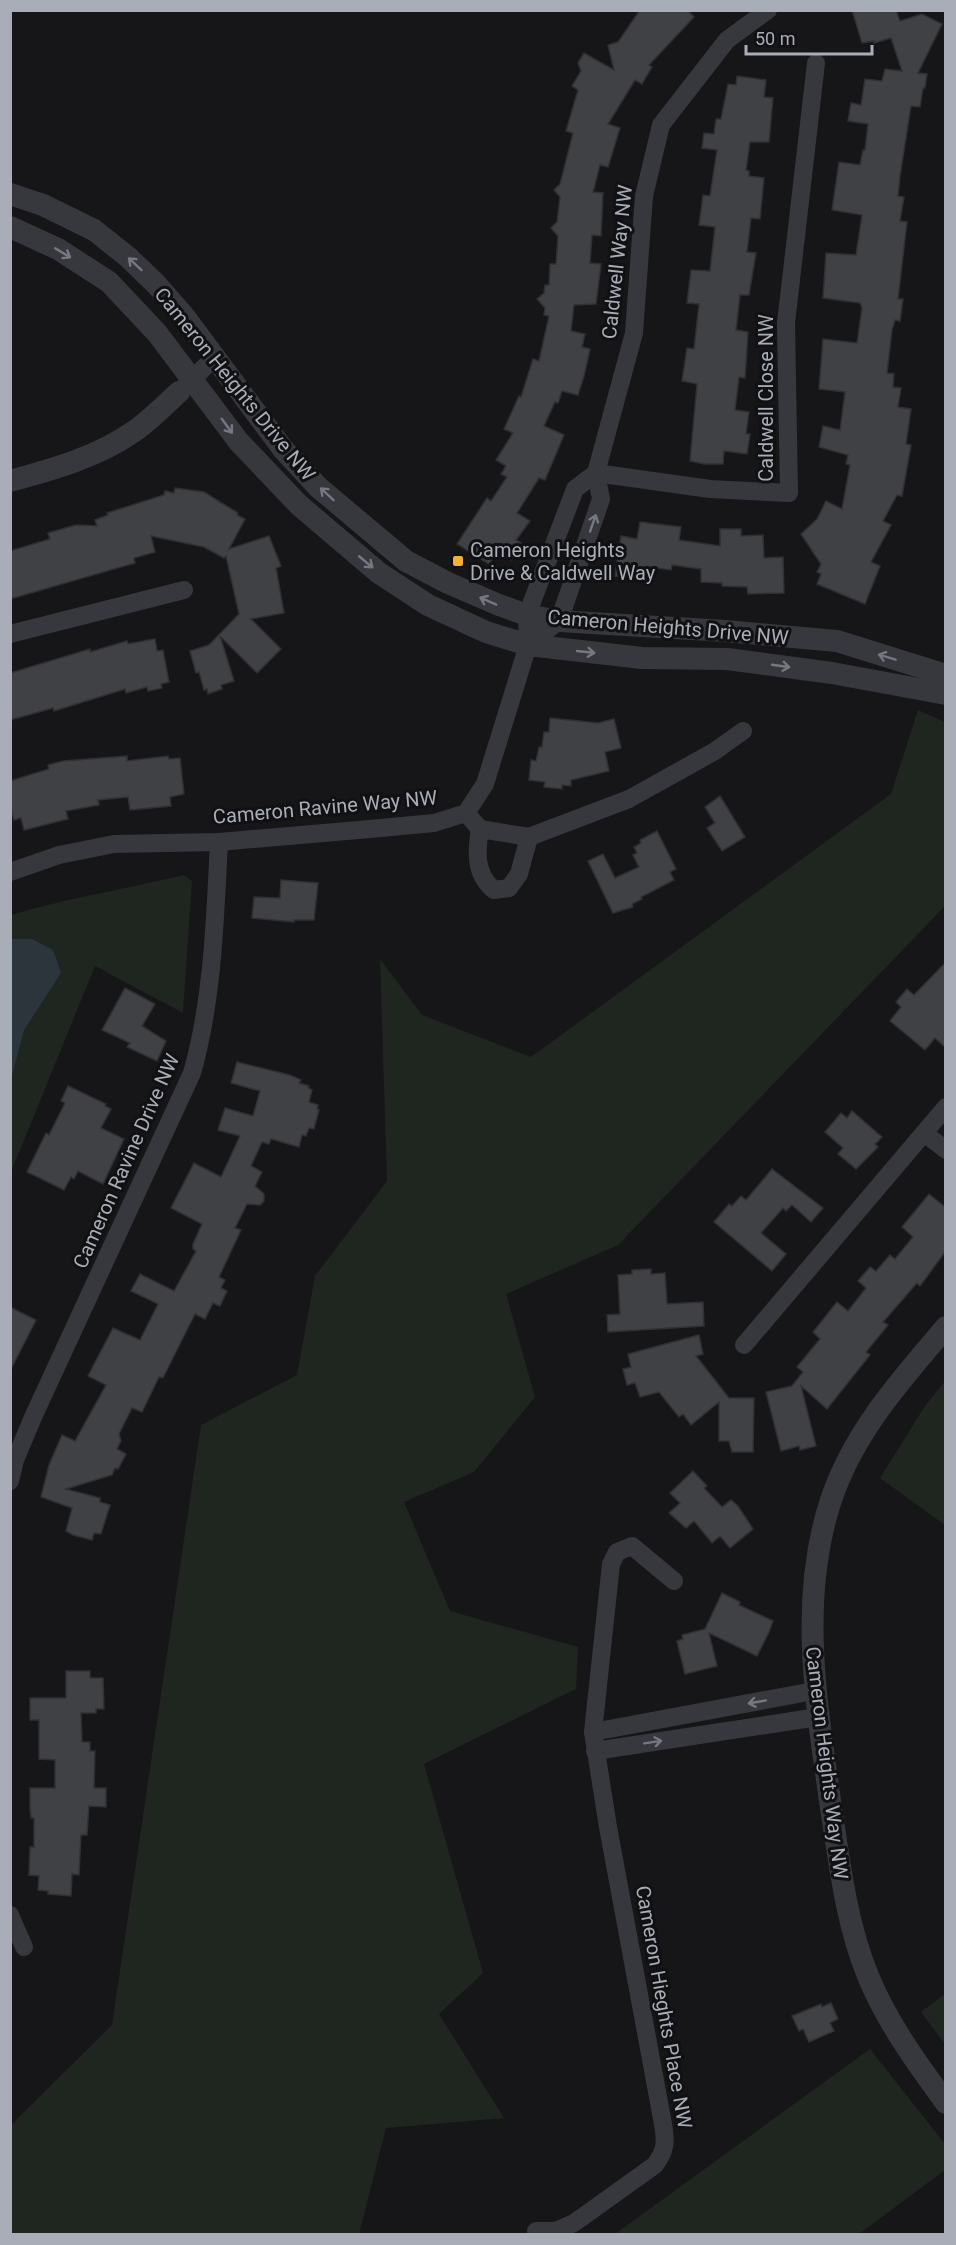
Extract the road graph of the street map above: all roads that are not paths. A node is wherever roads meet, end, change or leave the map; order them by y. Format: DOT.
graph roads {
  1 [pos="768,10"];
  2 [pos="816,63"];
  3 [pos="10,194"];
  4 [pos="10,227"];
  5 [pos="215,357"];
  6 [pos="186,385"];
  7 [pos="596,473"];
  8 [pos="10,481"];
  9 [pos="184,590"];
  10 [pos="527,615"];
  11 [pos="559,621"];
  12 [pos="10,634"];
  13 [pos="528,645"];
  14 [pos="944,684"];
  15 [pos="743,731"];
  16 [pos="466,813"];
  17 [pos="480,829"];
  18 [pos="529,837"];
  19 [pos="219,842"];
  20 [pos="10,872"];
  21 [pos="945,1107"];
  22 [pos="924,1133"];
  23 [pos="945,1150"];
  24 [pos="945,1327"];
  25 [pos="744,1345"];
  26 [pos="10,1481"];
  27 [pos="674,1581"];
  28 [pos="814,1691"];
  29 [pos="818,1717"];
  30 [pos="593,1732"];
  31 [pos="595,1751"];
  32 [pos="10,1915"];
  33 [pos="24,1947"];
  34 [pos="945,2103"];
  35 [pos="536,2231"];
  1 -- 7 [label="street, Caldwell Way NW"];
  2 -- 7 [label="street, Caldwell Close NW"];
  5 -- 3 [label="street, Cameron Heights Drive NW, one-way"];
  4 -- 6 [label="street, Cameron Heights Drive NW, one-way"];
  5 -- 6 [label="street"];
  10 -- 5 [label="street, Cameron Heights Drive NW, one-way"];
  6 -- 8 [label="street"];
  6 -- 13 [label="street, Cameron Heights Drive NW, one-way"];
  7 -- 10 [label="street"];
  11 -- 7 [label="street, Caldwell Way NW, one-way"];
  9 -- 12 [label="street"];
  10 -- 11 [label="street, Cameron Heights Drive NW"];
  10 -- 13 [label="street"];
  11 -- 13 [label="street"];
  14 -- 11 [label="street, Cameron Heights Drive NW, one-way"];
  13 -- 14 [label="street, Cameron Heights Drive NW, one-way"];
  13 -- 16 [label="street, Cameron Ravine Way NW"];
  15 -- 18 [label="street"];
  16 -- 17 [label="street"];
  16 -- 19 [label="street, Cameron Ravine Way NW"];
  17 -- 18 [label="street"];
  17 -- 18 [label="street"];
  19 -- 20 [label="street, Cameron Ravine Way NW"];
  19 -- 26 [label="street, Cameron Ravine Drive NW"];
  21 -- 22 [label="street"];
  22 -- 23 [label="street"];
  22 -- 25 [label="street"];
  24 -- 28 [label="street, Cameron Heights Way NW"];
  27 -- 30 [label="street, Cameron Hieghts Place NW"];
  28 -- 29 [label="street, Cameron Heights Way NW"];
  28 -- 30 [label="street, one-way"];
  31 -- 29 [label="street, one-way"];
  29 -- 34 [label="street, Cameron Heights Way NW"];
  30 -- 31 [label="street, Cameron Hieghts Place NW"];
  31 -- 35 [label="street, Cameron Hieghts Place NW"];
  32 -- 33 [label="street"];
}
